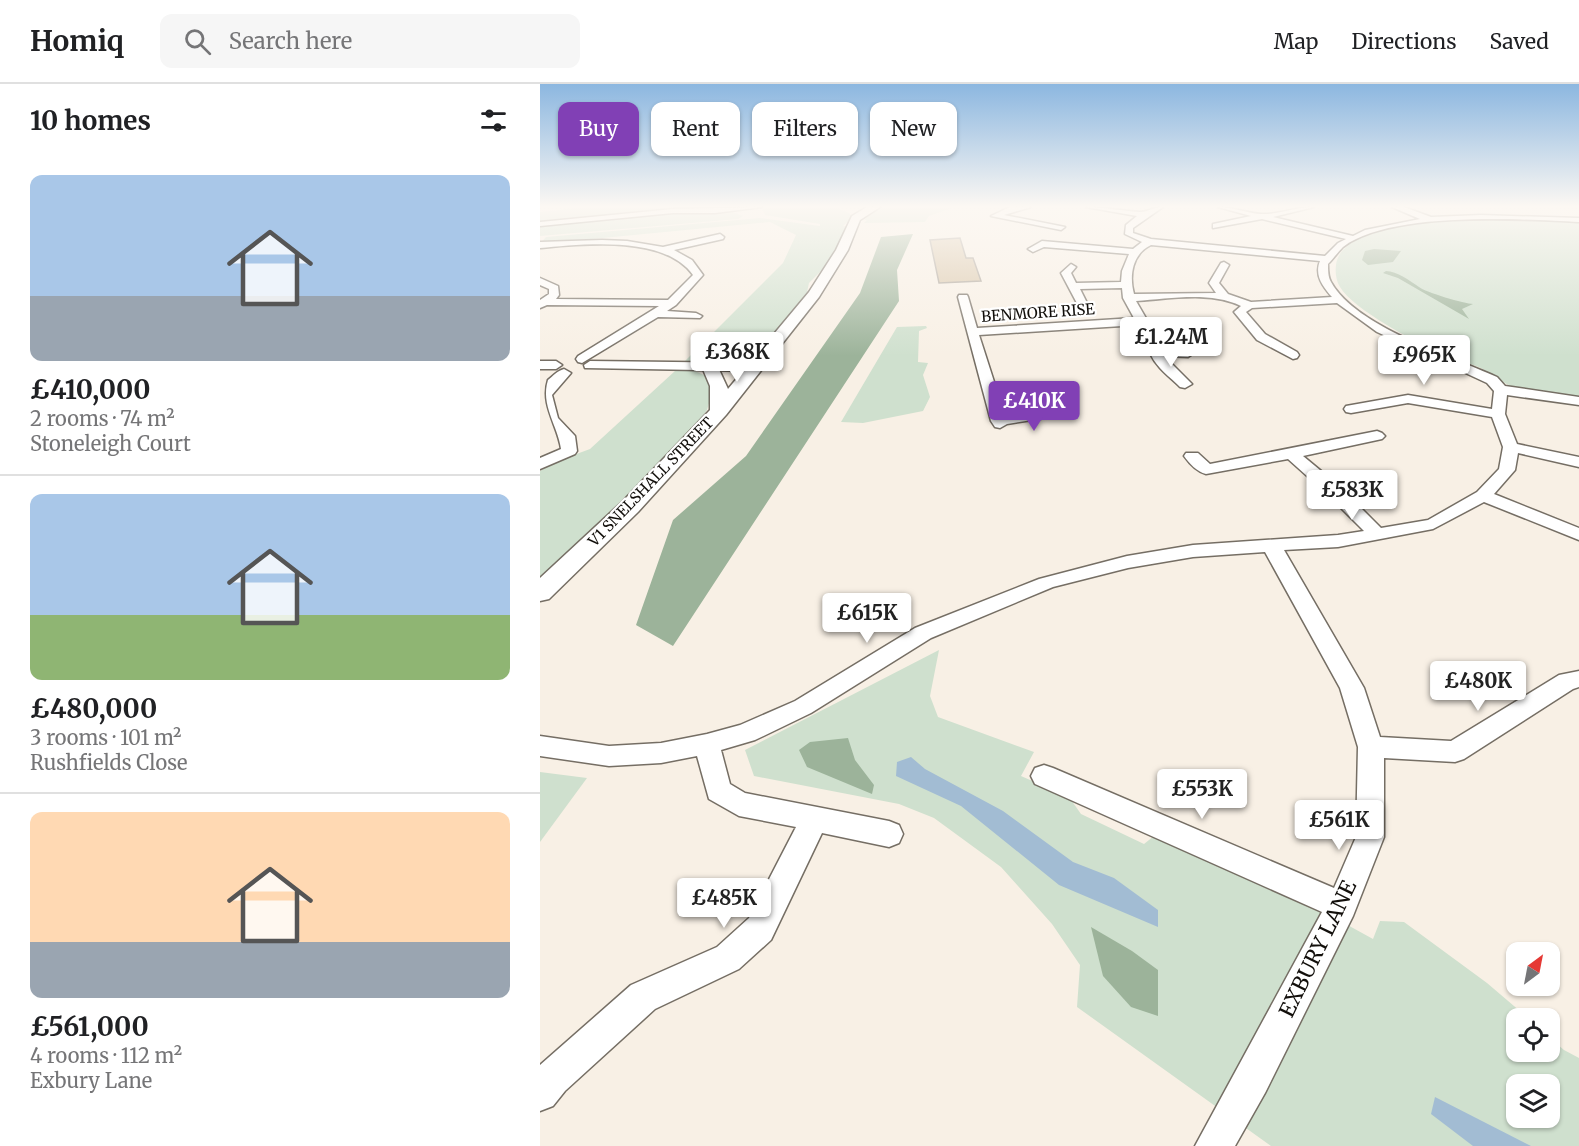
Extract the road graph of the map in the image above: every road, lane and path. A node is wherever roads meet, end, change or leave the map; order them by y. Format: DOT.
graph roads {
  1 [pos="680,257"];
  2 [pos="838,257"];
  3 [pos="1133,257"];
  4 [pos="1300,257"];
  5 [pos="1327,257"];
  6 [pos="1325,259"];
  7 [pos="1224,265"];
  8 [pos="1071,267"];
  9 [pos="540,281"];
  10 [pos="1125,285"];
  11 [pos="1074,286"];
  12 [pos="1223,295"];
  13 [pos="963,297"];
  14 [pos="1128,298"];
  15 [pos="1341,300"];
  16 [pos="672,303"];
  17 [pos="543,304"];
  18 [pos="1083,304"];
  19 [pos="1249,304"];
  20 [pos="659,314"];
  21 [pos="696,316"];
  22 [pos="1140,321"];
  23 [pos="973,332"];
  24 [pos="1155,352"];
  25 [pos="1188,353"];
  26 [pos="1293,355"];
  27 [pos="586,362"];
  28 [pos="540,365"];
  29 [pos="710,367"];
  30 [pos="756,367"];
  31 [pos="560,369"];
  32 [pos="1185,384"];
  33 [pos="1501,390"];
  34 [pos="1579,401"];
  35 [pos="1351,409"];
  36 [pos="719,411"];
  37 [pos="1065,411"];
  38 [pos="1498,414"];
  39 [pos="545,420"];
  40 [pos="1377,436"];
  41 [pos="1511,447"];
  42 [pos="1291,454"];
  43 [pos="1192,456"];
  44 [pos="1579,462"];
  45 [pos="540,464"];
  46 [pos="1483,496"];
  47 [pos="1579,534"];
  48 [pos="1378,536"];
  49 [pos="1271,545"];
  50 [pos="540,593"];
  51 [pos="1579,679"];
  52 [pos="707,744"];
  53 [pos="540,746"];
  54 [pos="1371,747"];
  55 [pos="1044,776"];
  56 [pos="815,819"];
  57 [pos="889,834"];
  58 [pos="1342,906"];
  59 [pos="540,1093"];
  60 [pos="1218,1144"];
  1 -- 16 [label="street"];
  2 -- 30 [label="street, V1 SNELSHALL STREET"];
  3 -- 10 [label="street"];
  4 -- 6 [label="street"];
  5 -- 6 [label="street"];
  6 -- 15 [label="street"];
  7 -- 12 [label="street"];
  8 -- 11 [label="street"];
  9 -- 17 [label="street"];
  10 -- 11 [label="street"];
  10 -- 14 [label="street"];
  11 -- 18 [label="street"];
  12 -- 14 [label="street"];
  12 -- 19 [label="street"];
  13 -- 23 [label="street"];
  14 -- 22 [label="street"];
  15 -- 19 [label="street"];
  15 -- 33 [label="street"];
  16 -- 17 [label="street"];
  16 -- 20 [label="street"];
  19 -- 26 [label="street"];
  20 -- 21 [label="street"];
  20 -- 27 [label="street"];
  22 -- 23 [label="street, BENMORE RISE"];
  22 -- 24 [label="street"];
  23 -- 37 [label="street"];
  24 -- 25 [label="street"];
  24 -- 32 [label="street"];
  27 -- 29 [label="street"];
  27 -- 31 [label="street"];
  28 -- 31 [label="street"];
  29 -- 30 [label="street"];
  29 -- 36 [label="street"];
  30 -- 36 [label="street, V1 SNELSHALL STREET"];
  31 -- 39 [label="street"];
  33 -- 34 [label="street"];
  33 -- 38 [label="street"];
  35 -- 38 [label="street"];
  36 -- 50 [label="street, V1 SNELSHALL STREET"];
  38 -- 41 [label="street"];
  39 -- 45 [label="street"];
  40 -- 42 [label="street"];
  41 -- 44 [label="street"];
  41 -- 46 [label="street"];
  42 -- 43 [label="street"];
  42 -- 48 [label="street"];
  46 -- 47 [label="street"];
  46 -- 48 [label="street"];
  48 -- 49 [label="street"];
  49 -- 52 [label="street"];
  49 -- 54 [label="street, EXBURY LANE"];
  51 -- 54 [label="street"];
  52 -- 53 [label="street"];
  52 -- 56 [label="street"];
  54 -- 58 [label="street, EXBURY LANE"];
  55 -- 58 [label="street"];
  56 -- 57 [label="street"];
  56 -- 59 [label="street"];
  58 -- 60 [label="street, EXBURY LANE"];
}
